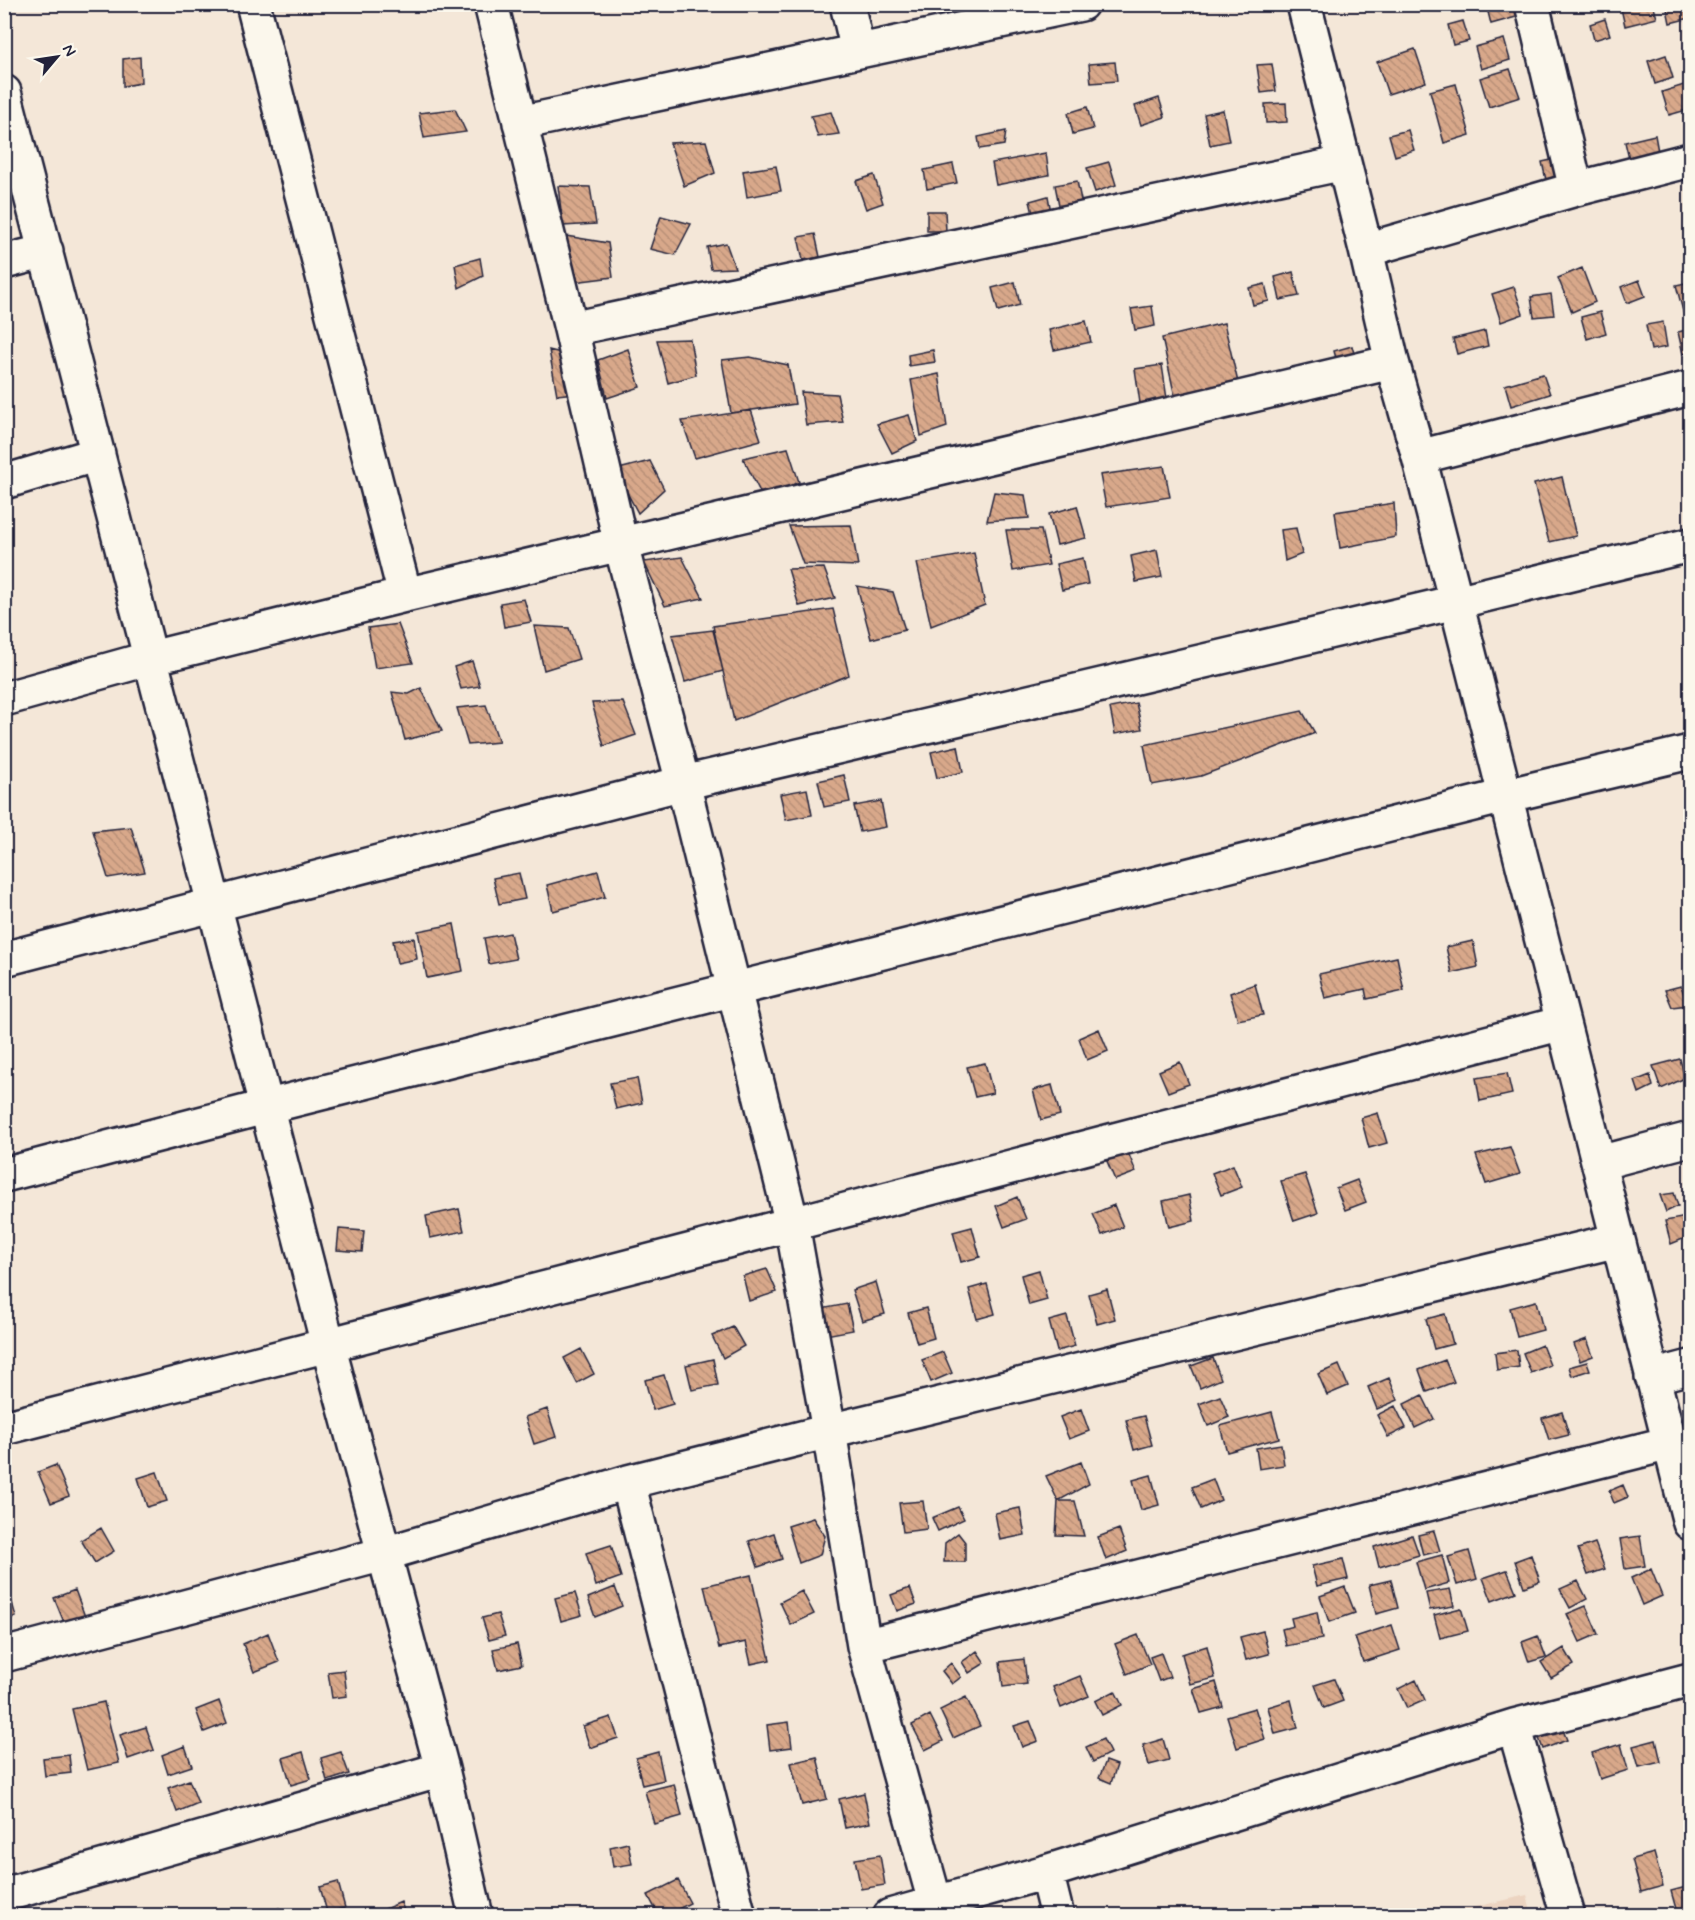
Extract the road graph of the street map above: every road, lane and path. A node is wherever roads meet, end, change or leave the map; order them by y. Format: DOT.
graph roads {
  1 [pos="253,4"];
  2 [pos="491,4"];
  3 [pos="847,4"];
  4 [pos="1304,4"];
  5 [pos="1532,4"];
  6 [pos="1067,6"];
  7 [pos="858,51"];
  8 [pos="4,92"];
  9 [pos="520,123"];
  10 [pos="1690,160"];
  11 [pos="1344,163"];
  12 [pos="1576,189"];
  13 [pos="1366,250"];
  14 [pos="46,251"];
  15 [pos="4,262"];
  16 [pos="571,329"];
  17 [pos="1392,362"];
  18 [pos="1690,388"];
  19 [pos="98,454"];
  20 [pos="1419,457"];
  21 [pos="4,482"];
  22 [pos="621,545"];
  23 [pos="1690,545"];
  24 [pos="405,595"];
  25 [pos="1456,602"];
  26 [pos="151,658"];
  27 [pos="4,699"];
  28 [pos="1690,752"];
  29 [pos="683,783"];
  30 [pos="1505,796"];
  31 [pos="214,904"];
  32 [pos="4,959"];
  33 [pos="734,989"];
  34 [pos="1563,1023"];
  35 [pos="266,1107"];
  36 [pos="1690,1139"];
  37 [pos="1599,1163"];
  38 [pos="4,1175"];
  39 [pos="792,1224"];
  40 [pos="1618,1240"];
  41 [pos="327,1345"];
  42 [pos="1690,1367"];
  43 [pos="1652,1377"];
  44 [pos="4,1428"];
  45 [pos="829,1431"];
  46 [pos="1670,1443"];
  47 [pos="628,1482"];
  48 [pos="1690,1523"];
  49 [pos="384,1554"];
  50 [pos="864,1646"];
  51 [pos="4,1655"];
  52 [pos="1690,1680"];
  53 [pos="1514,1726"];
  54 [pos="442,1769"];
  55 [pos="1046,1872"];
  56 [pos="4,1895"];
  57 [pos="936,1902"];
  58 [pos="476,1916"];
  59 [pos="739,1916"];
  60 [pos="890,1916"];
  61 [pos="1057,1916"];
  62 [pos="1568,1916"];
  1 -- 24 [label="street"];
  2 -- 9 [label="street"];
  3 -- 7 [label="street"];
  4 -- 11 [label="street"];
  5 -- 12 [label="street"];
  6 -- 7 [label="street"];
  7 -- 9 [label="street"];
  8 -- 14 [label="street"];
  9 -- 16 [label="street"];
  10 -- 12 [label="street"];
  11 -- 13 [label="street"];
  11 -- 16 [label="street"];
  12 -- 13 [label="street"];
  13 -- 17 [label="street"];
  14 -- 15 [label="street"];
  14 -- 19 [label="street"];
  16 -- 22 [label="street"];
  17 -- 20 [label="street"];
  17 -- 22 [label="street"];
  18 -- 20 [label="street"];
  19 -- 21 [label="street"];
  19 -- 26 [label="street"];
  20 -- 25 [label="street"];
  22 -- 24 [label="street"];
  22 -- 29 [label="street"];
  23 -- 25 [label="street"];
  24 -- 26 [label="street"];
  25 -- 29 [label="street"];
  25 -- 30 [label="street"];
  26 -- 27 [label="street"];
  26 -- 31 [label="street"];
  28 -- 30 [label="street"];
  29 -- 31 [label="street"];
  29 -- 33 [label="street"];
  30 -- 33 [label="street"];
  30 -- 34 [label="street"];
  31 -- 32 [label="street"];
  31 -- 35 [label="street"];
  33 -- 35 [label="street"];
  33 -- 39 [label="street"];
  34 -- 37 [label="street"];
  34 -- 39 [label="street"];
  35 -- 38 [label="street"];
  35 -- 41 [label="street"];
  36 -- 37 [label="street"];
  37 -- 40 [label="street"];
  39 -- 41 [label="street"];
  39 -- 45 [label="street"];
  40 -- 43 [label="street"];
  40 -- 45 [label="street"];
  41 -- 44 [label="street"];
  41 -- 49 [label="street"];
  42 -- 43 [label="street"];
  43 -- 46 [label="street"];
  45 -- 47 [label="street"];
  45 -- 50 [label="street"];
  46 -- 48 [label="street"];
  46 -- 50 [label="street"];
  47 -- 49 [label="street"];
  47 -- 59 [label="street"];
  49 -- 51 [label="street"];
  49 -- 54 [label="street"];
  50 -- 57 [label="street"];
  52 -- 53 [label="street"];
  53 -- 55 [label="street"];
  53 -- 62 [label="street"];
  54 -- 56 [label="street"];
  54 -- 58 [label="street"];
  55 -- 57 [label="street"];
  55 -- 61 [label="street"];
  57 -- 60 [label="street"];
}
